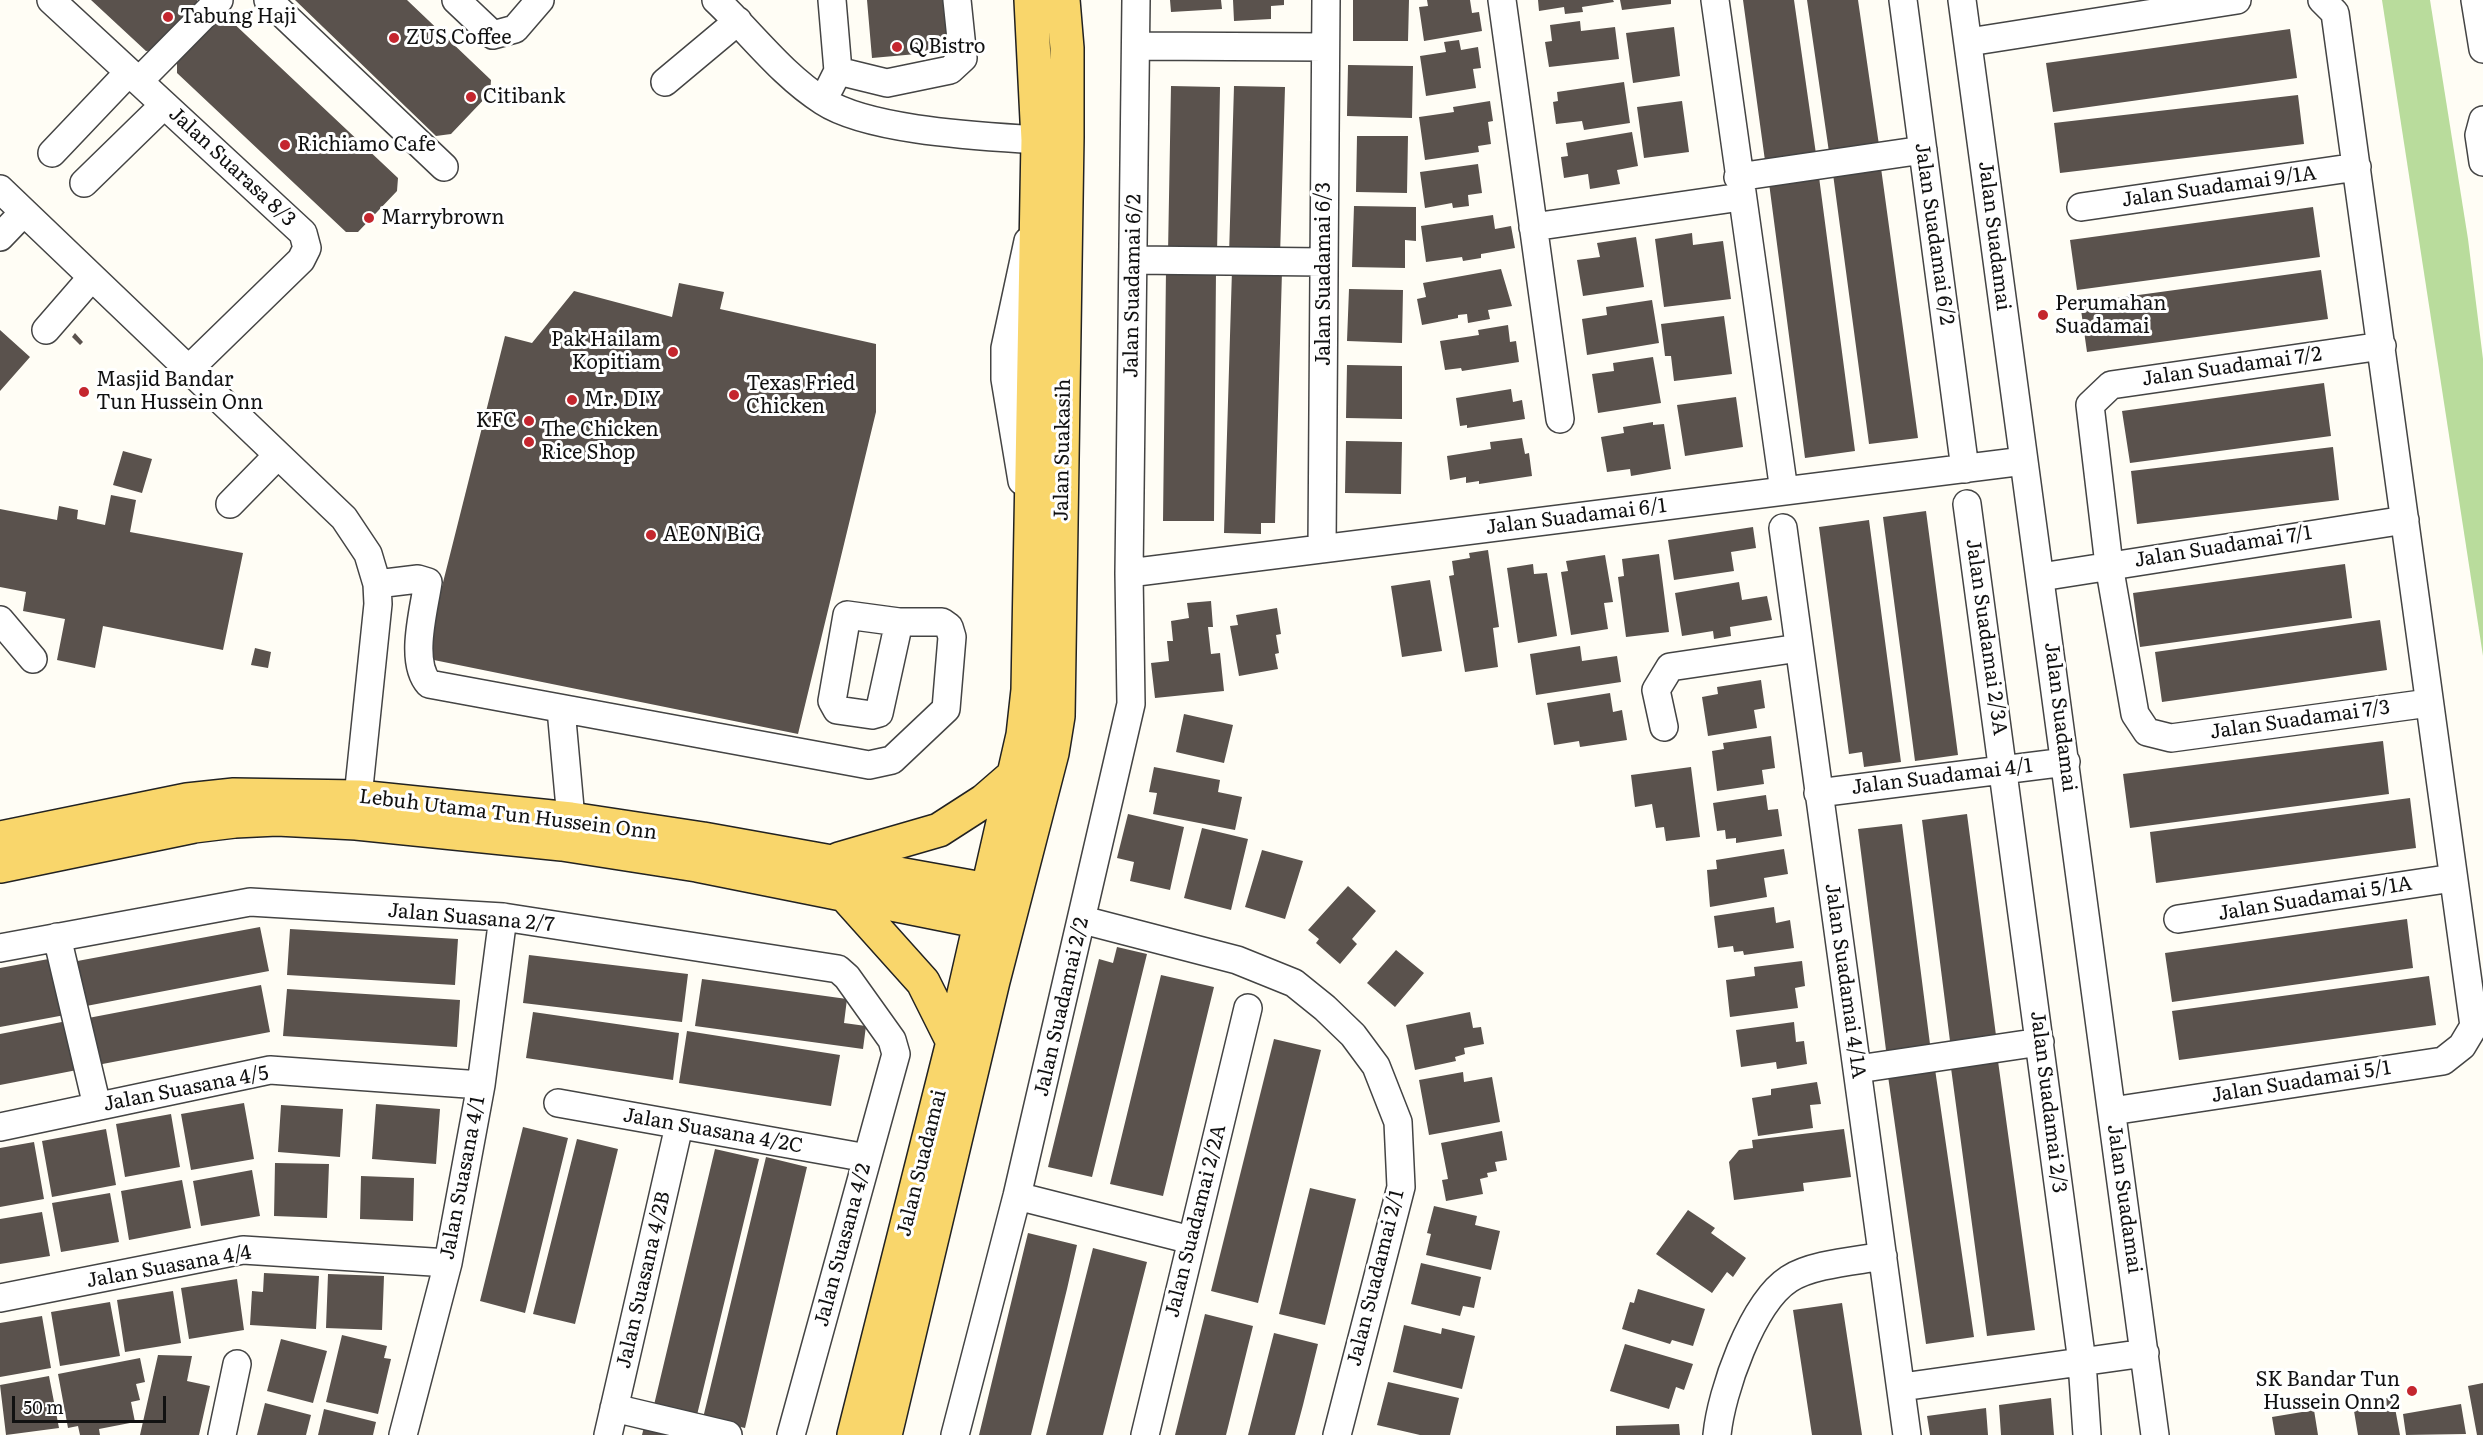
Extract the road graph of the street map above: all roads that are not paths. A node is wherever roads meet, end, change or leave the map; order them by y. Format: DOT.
graph roads {
  1 [pos="51,0"];
  2 [pos="219,0"];
  3 [pos="268,0"];
  4 [pos="456,0"];
  5 [pos="540,0"];
  6 [pos="716,0"];
  7 [pos="832,0"];
  8 [pos="957,0"];
  9 [pos="1031,0"];
  10 [pos="1063,0"];
  11 [pos="1136,0"];
  12 [pos="1326,0"];
  13 [pos="1503,0"];
  14 [pos="1715,0"];
  15 [pos="1903,0"];
  16 [pos="1962,0"];
  17 [pos="2237,0"];
  18 [pos="2475,0"];
  19 [pos="2165,6"];
  20 [pos="2328,6"];
  21 [pos="738,21"];
  22 [pos="1969,42"];
  23 [pos="1137,46"];
  24 [pos="1325,47"];
  25 [pos="2483,49"];
  26 [pos="838,71"];
  27 [pos="134,77"];
  28 [pos="665,82"];
  29 [pos="823,101"];
  30 [pos="164,105"];
  31 [pos="2483,120"];
  32 [pos="1038,140"];
  33 [pos="1923,150"];
  34 [pos="52,153"];
  35 [pos="2483,162"];
  36 [pos="444,167"];
  37 [pos="2357,167"];
  38 [pos="84,183"];
  39 [pos="1740,187"];
  40 [pos="0,189"];
  41 [pos="2081,207"];
  42 [pos="24,212"];
  43 [pos="1533,227"];
  44 [pos="0,237"];
  45 [pos="1134,260"];
  46 [pos="1324,262"];
  47 [pos="92,277"];
  48 [pos="46,330"];
  49 [pos="2382,346"];
  50 [pos="189,369"];
  51 [pos="1560,419"];
  52 [pos="278,455"];
  53 [pos="2024,461"];
  54 [pos="1965,469"];
  55 [pos="1784,491"];
  56 [pos="231,504"];
  57 [pos="1967,504"];
  58 [pos="2405,520"];
  59 [pos="1783,528"];
  60 [pos="1322,549"];
  61 [pos="2109,564"];
  62 [pos="1129,573"];
  63 [pos="2041,577"];
  64 [pos="377,585"];
  65 [pos="0,620"];
  66 [pos="899,622"];
  67 [pos="1799,648"];
  68 [pos="33,659"];
  69 [pos="2429,703"];
  70 [pos="561,708"];
  71 [pos="1664,727"];
  72 [pos="2066,762"];
  73 [pos="2004,769"];
  74 [pos="1014,775"];
  75 [pos="1818,793"];
  76 [pos="358,797"];
  77 [pos="571,819"];
  78 [pos="0,837"];
  79 [pos="826,862"];
  80 [pos="0,866"];
  81 [pos="2453,878"];
  82 [pos="1002,892"];
  83 [pos="845,895"];
  84 [pos="503,917"];
  85 [pos="2178,919"];
  86 [pos="1083,920"];
  87 [pos="994,924"];
  88 [pos="57,937"];
  89 [pos="0,948"];
  90 [pos="1248,1008"];
  91 [pos="952,1042"];
  92 [pos="2040,1042"];
  93 [pos="896,1054"];
  94 [pos="1858,1069"];
  95 [pos="481,1085"];
  96 [pos="558,1103"];
  97 [pos="96,1107"];
  98 [pos="2112,1111"];
  99 [pos="679,1126"];
  100 [pos="0,1127"];
  101 [pos="867,1158"];
  102 [pos="1017,1196"];
  103 [pos="1191,1240"];
  104 [pos="1883,1256"];
  105 [pos="448,1263"];
  106 [pos="0,1298"];
  107 [pos="2145,1353"];
  108 [pos="2082,1362"];
  109 [pos="237,1364"];
  110 [pos="1902,1387"];
  111 [pos="614,1408"];
  112 [pos="222,1435"];
  113 [pos="403,1435"];
  114 [pos="608,1435"];
  115 [pos="728,1435"];
  116 [pos="791,1435"];
  117 [pos="854,1435"];
  118 [pos="885,1435"];
  119 [pos="955,1435"];
  120 [pos="1145,1435"];
  121 [pos="1337,1435"];
  122 [pos="1717,1435"];
  123 [pos="1907,1435"];
  124 [pos="2087,1435"];
  125 [pos="2155,1435"];
  1 -- 27 [label="street, Jalan Suarasa 8/3"];
  2 -- 27 [label="street"];
  3 -- 36 [label="street"];
  4 -- 5 [label="street"];
  6 -- 21 [label="street"];
  7 -- 26 [label="street"];
  8 -- 26 [label="street"];
  9 -- 32 [label="main road, Jalan Suakasih"];
  10 -- 82 [label="main road, Jalan Suakasih"];
  11 -- 23 [label="street, Jalan Suadamai 6/2"];
  12 -- 24 [label="street, Jalan Suadamai 6/3"];
  13 -- 43 [label="street"];
  14 -- 39 [label="street"];
  15 -- 33 [label="street, Jalan Suadamai 6/2"];
  16 -- 22 [label="street, Jalan Suadamai"];
  17 -- 19 [label="street"];
  18 -- 25 [label="street"];
  19 -- 22 [label="street"];
  20 -- 37 [label="street"];
  21 -- 28 [label="street"];
  21 -- 29 [label="street"];
  22 -- 53 [label="street, Jalan Suadamai"];
  23 -- 24 [label="street"];
  23 -- 45 [label="street, Jalan Suadamai 6/2"];
  24 -- 46 [label="street, Jalan Suadamai 6/3"];
  26 -- 29 [label="street"];
  27 -- 30 [label="street, Jalan Suarasa 8/3"];
  27 -- 34 [label="street"];
  29 -- 32 [label="street"];
  30 -- 38 [label="street"];
  30 -- 50 [label="street, Jalan Suarasa 8/3"];
  31 -- 35 [label="street"];
  32 -- 74 [label="main road, Jalan Suakasih"];
  33 -- 39 [label="street"];
  33 -- 54 [label="street, Jalan Suadamai 6/2"];
  37 -- 41 [label="street, Jalan Suadamai 9/1A"];
  37 -- 49 [label="street"];
  39 -- 43 [label="street"];
  39 -- 55 [label="street"];
  40 -- 42 [label="street"];
  42 -- 44 [label="street"];
  42 -- 47 [label="street"];
  43 -- 51 [label="street"];
  45 -- 46 [label="street"];
  45 -- 62 [label="street, Jalan Suadamai 6/2"];
  46 -- 60 [label="street, Jalan Suadamai 6/3"];
  47 -- 48 [label="street"];
  47 -- 50 [label="street"];
  49 -- 58 [label="street"];
  49 -- 61 [label="street, Jalan Suadamai 7/2"];
  50 -- 52 [label="street"];
  52 -- 56 [label="street"];
  52 -- 64 [label="street"];
  53 -- 54 [label="street, Jalan Suadamai 6/1"];
  53 -- 63 [label="street, Jalan Suadamai"];
  54 -- 55 [label="street, Jalan Suadamai 6/1"];
  55 -- 60 [label="street, Jalan Suadamai 6/1"];
  57 -- 73 [label="street, Jalan Suadamai 2/3A"];
  58 -- 61 [label="street, Jalan Suadamai 7/1"];
  58 -- 69 [label="street"];
  59 -- 67 [label="street, Jalan Suadamai 4/1A"];
  60 -- 62 [label="street, Jalan Suadamai 6/1"];
  61 -- 63 [label="street, Jalan Suadamai 7/1"];
  61 -- 69 [label="street, Jalan Suadamai 7/3"];
  62 -- 86 [label="street, Jalan Suadamai 2/2"];
  63 -- 72 [label="street, Jalan Suadamai"];
  64 -- 70 [label="street"];
  64 -- 76 [label="street"];
  65 -- 68 [label="street"];
  66 -- 70 [label="street"];
  67 -- 71 [label="street"];
  67 -- 75 [label="street, Jalan Suadamai 4/1A"];
  69 -- 81 [label="street"];
  70 -- 77 [label="street"];
  72 -- 73 [label="street, Jalan Suadamai 4/1"];
  72 -- 98 [label="street, Jalan Suadamai"];
  73 -- 75 [label="street, Jalan Suadamai 4/1"];
  73 -- 92 [label="street, Jalan Suadamai 2/3"];
  74 -- 79 [label="main road"];
  74 -- 82 [label="main road, Jalan Suakasih"];
  75 -- 94 [label="street, Jalan Suadamai 4/1A"];
  76 -- 77 [label="main road, Lebuh Utama Tun Hussein Onn"];
  76 -- 78 [label="main road, Lebuh Utama Tun Hussein Onn"];
  77 -- 79 [label="main road, Lebuh Utama Tun Hussein Onn"];
  79 -- 82 [label="main road, Lebuh Utama Tun Hussein Onn"];
  80 -- 83 [label="main road, Lebuh Utama Tun Hussein Onn"];
  81 -- 85 [label="street, Jalan Suadamai 5/1A"];
  81 -- 98 [label="street, Jalan Suadamai 5/1"];
  82 -- 87 [label="main road, Jalan Suadamai"];
  83 -- 87 [label="main road, Lebuh Utama Tun Hussein Onn"];
  83 -- 91 [label="main road"];
  84 -- 88 [label="street, Jalan Suasana 2/7"];
  84 -- 93 [label="street, Jalan Suasana 2/7"];
  84 -- 95 [label="street, Jalan Suasana 4/1"];
  86 -- 102 [label="street, Jalan Suadamai 2/2"];
  86 -- 121 [label="street, Jalan Suadamai 2/1"];
  87 -- 91 [label="main road, Jalan Suadamai"];
  87 -- 118 [label="main road, Jalan Suadamai"];
  88 -- 89 [label="street, Jalan Suasana 2/7"];
  88 -- 97 [label="street"];
  90 -- 103 [label="street, Jalan Suadamai 2/2A"];
  91 -- 117 [label="main road, Jalan Suadamai"];
  92 -- 94 [label="street"];
  92 -- 108 [label="street, Jalan Suadamai 2/3"];
  93 -- 101 [label="street, Jalan Suasana 4/2"];
  94 -- 104 [label="street, Jalan Suadamai 4/1A"];
  95 -- 97 [label="street, Jalan Suasana 4/5"];
  95 -- 105 [label="street, Jalan Suasana 4/1"];
  96 -- 99 [label="street, Jalan Suasana 4/2C"];
  97 -- 100 [label="street, Jalan Suasana 4/5"];
  98 -- 107 [label="street, Jalan Suadamai"];
  99 -- 101 [label="street, Jalan Suasana 4/2C"];
  99 -- 111 [label="street, Jalan Suasana 4/2B"];
  101 -- 116 [label="street, Jalan Suasana 4/2"];
  102 -- 103 [label="street"];
  102 -- 119 [label="street, Jalan Suadamai 2/2"];
  103 -- 120 [label="street, Jalan Suadamai 2/2A"];
  104 -- 110 [label="street, Jalan Suadamai 4/1A"];
  104 -- 122 [label="street"];
  105 -- 106 [label="street, Jalan Suasana 4/4"];
  105 -- 113 [label="street, Jalan Suasana 4/1"];
  107 -- 108 [label="street"];
  107 -- 125 [label="street, Jalan Suadamai"];
  108 -- 110 [label="street"];
  108 -- 124 [label="street, Jalan Suadamai 2/3"];
  109 -- 112 [label="street"];
  110 -- 123 [label="street, Jalan Suadamai 4/1A"];
  111 -- 114 [label="street, Jalan Suasana 4/2B"];
  111 -- 115 [label="street"];
}
